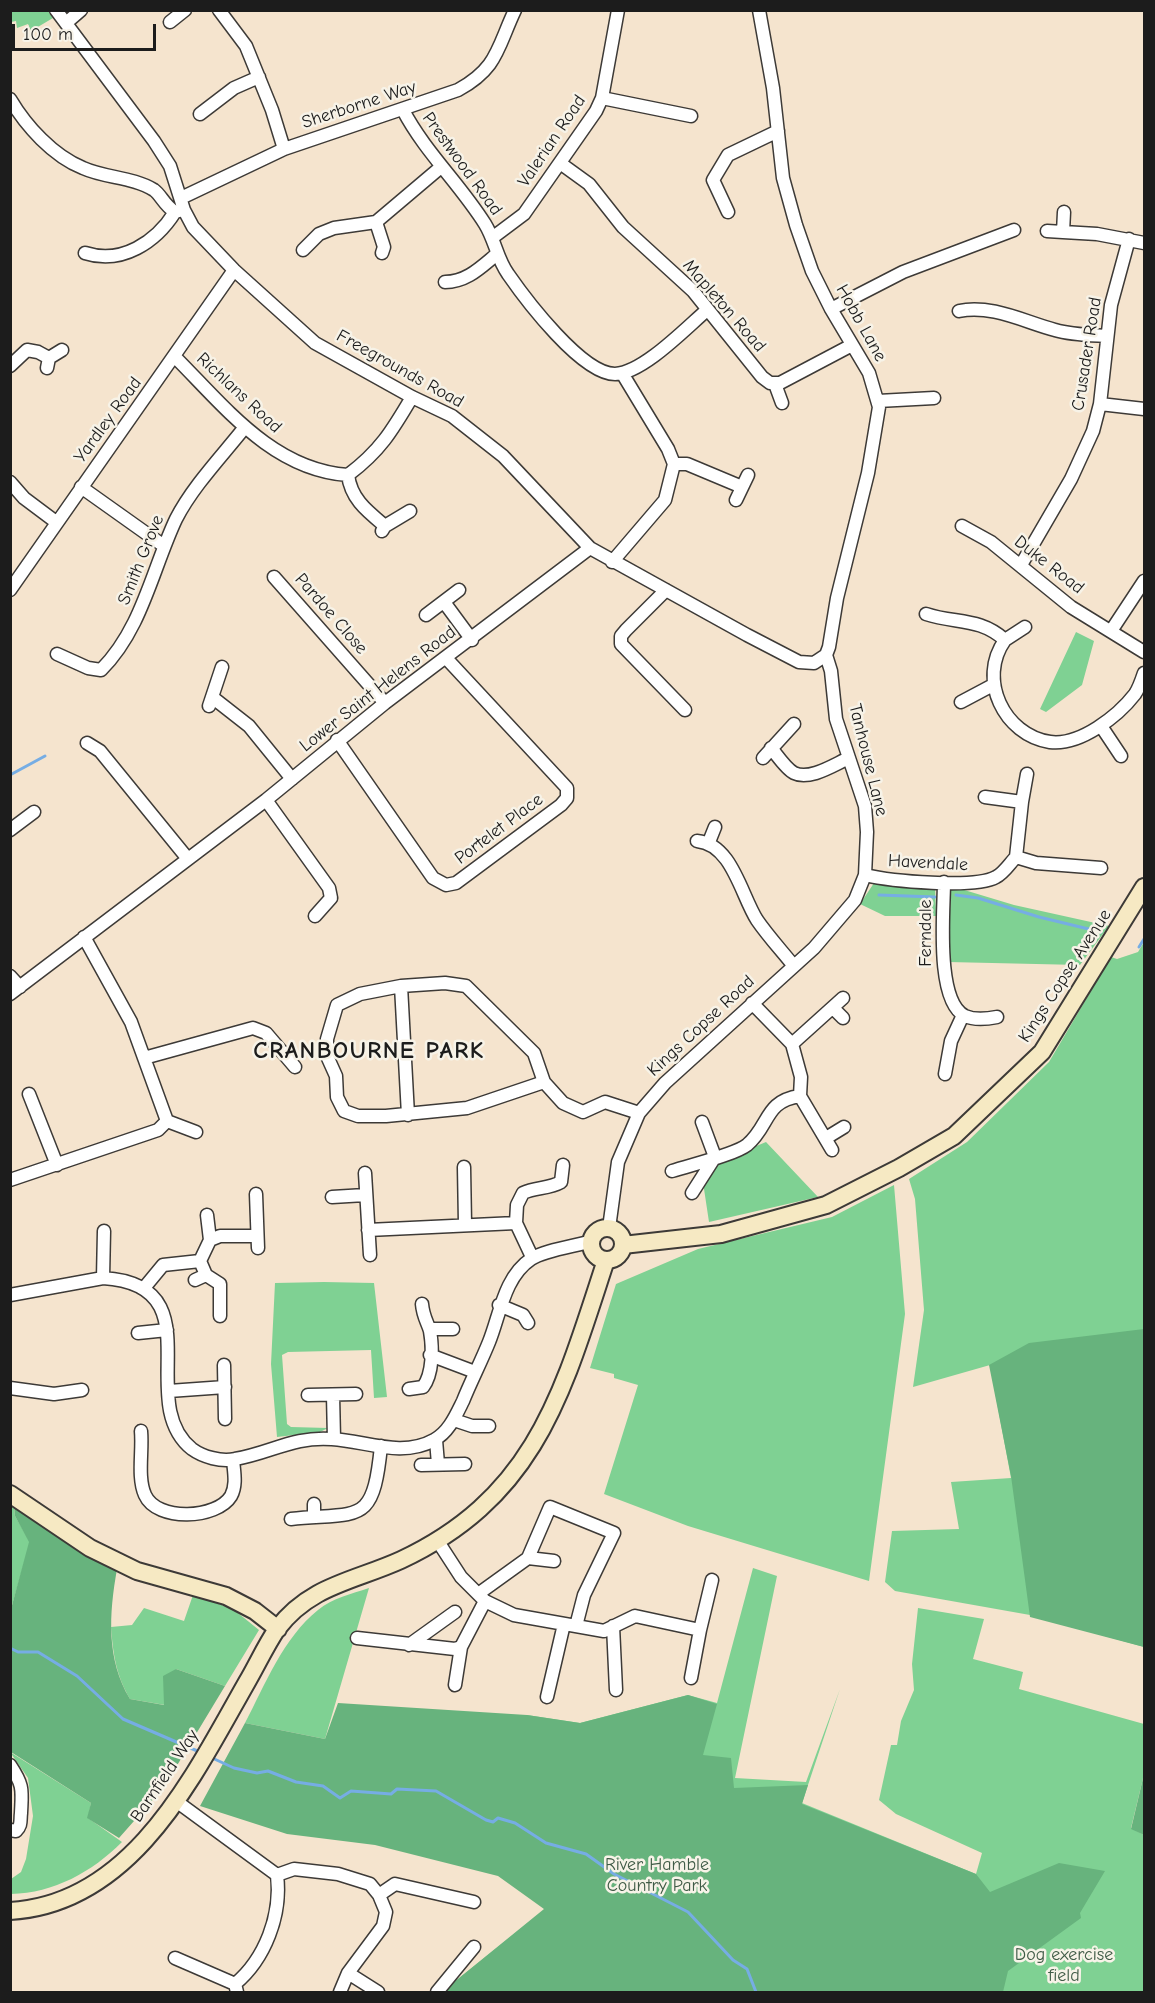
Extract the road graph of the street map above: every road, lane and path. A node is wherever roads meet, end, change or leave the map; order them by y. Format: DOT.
graph roads {
  1 [pos="56,10"];
  2 [pos="81,10"];
  3 [pos="185,10"];
  4 [pos="219,10"];
  5 [pos="514,10"];
  6 [pos="618,10"];
  7 [pos="759,10"];
  8 [pos="170,22"];
  9 [pos="66,23"];
  10 [pos="259,77"];
  11 [pos="602,98"];
  12 [pos="10,99"];
  13 [pos="403,110"];
  14 [pos="200,114"];
  15 [pos="691,116"];
  16 [pos="778,131"];
  17 [pos="284,149"];
  18 [pos="560,163"];
  19 [pos="441,167"];
  20 [pos="180,207"];
  21 [pos="728,212"];
  22 [pos="1064,212"];
  23 [pos="376,222"];
  24 [pos="1014,230"];
  25 [pos="1047,231"];
  26 [pos="1063,232"];
  27 [pos="492,238"];
  28 [pos="1129,239"];
  29 [pos="1144,243"];
  30 [pos="303,250"];
  31 [pos="382,253"];
  32 [pos="497,254"];
  33 [pos="89,256"];
  34 [pos="234,270"];
  35 [pos="452,285"];
  36 [pos="831,309"];
  37 [pos="707,310"];
  38 [pos="959,311"];
  39 [pos="1107,336"];
  40 [pos="852,345"];
  41 [pos="62,350"];
  42 [pos="175,357"];
  43 [pos="10,366"];
  44 [pos="622,374"];
  45 [pos="776,384"];
  46 [pos="412,397"];
  47 [pos="934,398"];
  48 [pos="878,401"];
  49 [pos="782,402"];
  50 [pos="1100,404"];
  51 [pos="1144,409"];
  52 [pos="245,427"];
  53 [pos="674,464"];
  54 [pos="348,475"];
  55 [pos="748,475"];
  56 [pos="10,482"];
  57 [pos="81,487"];
  58 [pos="742,488"];
  59 [pos="736,500"];
  60 [pos="410,511"];
  61 [pos="56,522"];
  62 [pos="962,526"];
  63 [pos="164,546"];
  64 [pos="590,548"];
  65 [pos="612,562"];
  66 [pos="1021,565"];
  67 [pos="273,577"];
  68 [pos="1144,582"];
  69 [pos="10,590"];
  70 [pos="459,590"];
  71 [pos="666,590"];
  72 [pos="444,602"];
  73 [pos="926,614"];
  74 [pos="426,615"];
  75 [pos="1025,627"];
  76 [pos="1111,631"];
  77 [pos="472,640"];
  78 [pos="1005,640"];
  79 [pos="1144,652"];
  80 [pos="57,654"];
  81 [pos="826,655"];
  82 [pos="446,658"];
  83 [pos="222,667"];
  84 [pos="1144,673"];
  85 [pos="993,685"];
  86 [pos="961,702"];
  87 [pos="385,703"];
  88 [pos="681,708"];
  89 [pos="794,724"];
  90 [pos="1101,726"];
  91 [pos="337,740"];
  92 [pos="87,743"];
  93 [pos="1119,746"];
  94 [pos="849,758"];
  95 [pos="1027,774"];
  96 [pos="292,779"];
  97 [pos="985,797"];
  98 [pos="266,800"];
  99 [pos="1022,802"];
  100 [pos="34,812"];
  101 [pos="715,827"];
  102 [pos="10,830"];
  103 [pos="1016,857"];
  104 [pos="188,859"];
  105 [pos="1101,868"];
  106 [pos="865,875"];
  107 [pos="944,882"];
  108 [pos="1144,886"];
  109 [pos="315,916"];
  110 [pos="84,937"];
  111 [pos="793,965"];
  112 [pos="10,976"];
  113 [pos="401,986"];
  114 [pos="15,991"];
  115 [pos="843,998"];
  116 [pos="752,1003"];
  117 [pos="833,1008"];
  118 [pos="963,1015"];
  119 [pos="993,1016"];
  120 [pos="843,1018"];
  121 [pos="792,1044"];
  122 [pos="144,1058"];
  123 [pos="949,1067"];
  124 [pos="295,1068"];
  125 [pos="544,1082"];
  126 [pos="28,1092"];
  127 [pos="800,1096"];
  128 [pos="639,1113"];
  129 [pos="408,1115"];
  130 [pos="167,1121"];
  131 [pos="702,1122"];
  132 [pos="844,1127"];
  133 [pos="196,1132"];
  134 [pos="826,1138"];
  135 [pos="832,1150"];
  136 [pos="716,1157"];
  137 [pos="57,1165"];
  138 [pos="563,1165"];
  139 [pos="464,1167"];
  140 [pos="672,1171"];
  141 [pos="365,1173"];
  142 [pos="10,1180"];
  143 [pos="692,1193"];
  144 [pos="256,1194"];
  145 [pos="365,1195"];
  146 [pos="332,1197"];
  147 [pos="207,1215"];
  148 [pos="516,1223"];
  149 [pos="465,1224"];
  150 [pos="609,1228"];
  151 [pos="368,1230"];
  152 [pos="104,1231"];
  153 [pos="210,1240"];
  154 [pos="592,1241"];
  155 [pos="623,1245"];
  156 [pos="370,1255"];
  157 [pos="532,1257"];
  158 [pos="606,1260"];
  159 [pos="200,1261"];
  160 [pos="103,1278"];
  161 [pos="144,1288"];
  162 [pos="10,1295"];
  163 [pos="422,1304"];
  164 [pos="499,1305"];
  165 [pos="220,1316"];
  166 [pos="528,1317"];
  167 [pos="430,1329"];
  168 [pos="453,1329"];
  169 [pos="167,1330"];
  170 [pos="138,1333"];
  171 [pos="430,1355"];
  172 [pos="224,1365"];
  173 [pos="475,1372"];
  174 [pos="225,1387"];
  175 [pos="10,1388"];
  176 [pos="409,1389"];
  177 [pos="82,1390"];
  178 [pos="169,1391"];
  179 [pos="356,1394"];
  180 [pos="308,1395"];
  181 [pos="333,1395"];
  182 [pos="225,1419"];
  183 [pos="454,1420"];
  184 [pos="489,1426"];
  185 [pos="141,1431"];
  186 [pos="334,1439"];
  187 [pos="436,1440"];
  188 [pos="381,1446"];
  189 [pos="233,1460"];
  190 [pos="438,1464"];
  191 [pos="465,1464"];
  192 [pos="421,1465"];
  193 [pos="10,1494"];
  194 [pos="291,1519"];
  195 [pos="437,1540"];
  196 [pos="528,1558"];
  197 [pos="554,1562"];
  198 [pos="712,1580"];
  199 [pos="482,1598"];
  200 [pos="455,1612"];
  201 [pos="570,1625"];
  202 [pos="613,1626"];
  203 [pos="278,1629"];
  204 [pos="700,1630"];
  205 [pos="357,1638"];
  206 [pos="409,1645"];
  207 [pos="461,1647"];
  208 [pos="691,1678"];
  209 [pos="455,1685"];
  210 [pos="616,1690"];
  211 [pos="547,1697"];
  212 [pos="10,1765"];
  213 [pos="178,1798"];
  214 [pos="10,1830"];
  215 [pos="277,1875"];
  216 [pos="379,1895"];
  217 [pos="474,1902"];
  218 [pos="10,1911"];
  219 [pos="474,1947"];
  220 [pos="175,1958"];
  221 [pos="348,1972"];
  222 [pos="236,1988"];
  223 [pos="340,1992"];
  224 [pos="378,1992"];
  225 [pos="437,1992"];
  1 -- 9 [label="street"];
  2 -- 9 [label="street"];
  3 -- 8 [label="street"];
  4 -- 10 [label="street"];
  5 -- 13 [label="street, Sherborne Way"];
  6 -- 11 [label="street, Valerian Road"];
  7 -- 16 [label="street, Hobb Lane"];
  9 -- 20 [label="street"];
  10 -- 14 [label="street"];
  10 -- 17 [label="street"];
  11 -- 15 [label="street"];
  11 -- 18 [label="street, Valerian Road"];
  12 -- 20 [label="street, Freegrounds Road"];
  13 -- 17 [label="street, Sherborne Way"];
  13 -- 19 [label="street, Prestwood Road"];
  16 -- 21 [label="street"];
  16 -- 36 [label="street, Hobb Lane"];
  17 -- 20 [label="street, Sherborne Way"];
  18 -- 27 [label="street, Valerian Road"];
  18 -- 37 [label="street, Mapleton Road"];
  19 -- 23 [label="street"];
  19 -- 27 [label="street, Prestwood Road"];
  20 -- 33 [label="street"];
  20 -- 34 [label="street, Freegrounds Road"];
  22 -- 26 [label="street"];
  23 -- 30 [label="street"];
  23 -- 31 [label="street"];
  24 -- 36 [label="street"];
  25 -- 26 [label="street"];
  26 -- 28 [label="street"];
  27 -- 32 [label="street, Prestwood Road"];
  28 -- 29 [label="street"];
  28 -- 39 [label="street, Crusader Road"];
  32 -- 35 [label="street"];
  32 -- 44 [label="street, Prestwood Road"];
  34 -- 42 [label="street, Yardley Road"];
  34 -- 46 [label="street, Freegrounds Road"];
  36 -- 40 [label="street, Hobb Lane"];
  37 -- 44 [label="street"];
  37 -- 45 [label="street, Mapleton Road"];
  38 -- 39 [label="street"];
  39 -- 50 [label="street, Crusader Road"];
  40 -- 45 [label="street"];
  40 -- 48 [label="street, Hobb Lane"];
  41 -- 43 [label="street"];
  42 -- 52 [label="street, Richlans Road"];
  42 -- 57 [label="street, Yardley Road"];
  44 -- 53 [label="street"];
  45 -- 49 [label="street"];
  46 -- 54 [label="street"];
  46 -- 64 [label="street, Freegrounds Road"];
  47 -- 48 [label="street"];
  48 -- 81 [label="street, Hobb Lane"];
  50 -- 51 [label="street"];
  50 -- 66 [label="street, Crusader Road"];
  52 -- 54 [label="street, Richlans Road"];
  52 -- 63 [label="street, Smith Grove"];
  53 -- 58 [label="street"];
  53 -- 65 [label="street"];
  54 -- 60 [label="street"];
  55 -- 58 [label="street"];
  56 -- 61 [label="street"];
  57 -- 61 [label="street, Yardley Road"];
  57 -- 63 [label="street"];
  58 -- 59 [label="street"];
  61 -- 69 [label="street, Yardley Road"];
  62 -- 66 [label="street, Duke Road"];
  63 -- 80 [label="street, Smith Grove"];
  64 -- 65 [label="street, Freegrounds Road"];
  64 -- 77 [label="street, Lower Saint Helens Road"];
  65 -- 71 [label="street, Freegrounds Road"];
  66 -- 76 [label="street, Duke Road"];
  67 -- 87 [label="street, Pardoe Close"];
  68 -- 76 [label="street"];
  70 -- 72 [label="street"];
  71 -- 81 [label="street, Freegrounds Road"];
  71 -- 88 [label="street"];
  72 -- 74 [label="street"];
  72 -- 77 [label="street"];
  73 -- 78 [label="street"];
  75 -- 78 [label="street"];
  76 -- 79 [label="street, Duke Road"];
  77 -- 82 [label="street, Lower Saint Helens Road"];
  78 -- 85 [label="street"];
  81 -- 94 [label="street, Tanhouse Lane"];
  82 -- 87 [label="street, Lower Saint Helens Road"];
  82 -- 91 [label="street, Portelet Place"];
  83 -- 96 [label="street"];
  84 -- 90 [label="street"];
  85 -- 86 [label="street"];
  85 -- 90 [label="street"];
  87 -- 91 [label="street, Lower Saint Helens Road"];
  89 -- 94 [label="street"];
  90 -- 93 [label="street"];
  91 -- 96 [label="street, Lower Saint Helens Road"];
  92 -- 104 [label="street"];
  94 -- 106 [label="street, Tanhouse Lane"];
  95 -- 99 [label="street"];
  96 -- 98 [label="street, Lower Saint Helens Road"];
  97 -- 99 [label="street"];
  98 -- 104 [label="street, Lower Saint Helens Road"];
  98 -- 109 [label="street"];
  99 -- 103 [label="street"];
  100 -- 102 [label="street"];
  101 -- 111 [label="street"];
  103 -- 105 [label="street"];
  103 -- 107 [label="street, Havendale"];
  104 -- 110 [label="street, Lower Saint Helens Road"];
  106 -- 107 [label="street, Havendale"];
  106 -- 111 [label="street, Kings Copse Road"];
  107 -- 118 [label="street, Ferndale"];
  108 -- 155 [label="street, Kings Copse Avenue"];
  110 -- 114 [label="street, Lower Saint Helens Road"];
  110 -- 122 [label="street"];
  111 -- 116 [label="street, Kings Copse Road"];
  112 -- 114 [label="street"];
  113 -- 125 [label="street"];
  113 -- 129 [label="street"];
  113 -- 129 [label="street"];
  115 -- 117 [label="street"];
  116 -- 121 [label="street"];
  116 -- 128 [label="street, Kings Copse Road"];
  117 -- 120 [label="street"];
  117 -- 121 [label="street"];
  118 -- 119 [label="street"];
  118 -- 123 [label="street"];
  121 -- 127 [label="street"];
  122 -- 124 [label="street"];
  122 -- 130 [label="street"];
  125 -- 128 [label="street"];
  125 -- 129 [label="street"];
  126 -- 137 [label="street"];
  127 -- 134 [label="street"];
  127 -- 136 [label="street"];
  128 -- 150 [label="street, Kings Copse Road"];
  130 -- 133 [label="street"];
  130 -- 137 [label="street"];
  131 -- 136 [label="street"];
  132 -- 134 [label="street"];
  134 -- 135 [label="street"];
  136 -- 140 [label="street"];
  136 -- 143 [label="street"];
  137 -- 142 [label="street"];
  138 -- 148 [label="street"];
  139 -- 149 [label="street"];
  141 -- 145 [label="street"];
  144 -- 153 [label="street"];
  145 -- 146 [label="street"];
  145 -- 151 [label="street"];
  147 -- 153 [label="street"];
  148 -- 149 [label="street"];
  148 -- 157 [label="street"];
  149 -- 151 [label="street"];
  150 -- 154 [label="street"];
  150 -- 155 [label="street"];
  151 -- 156 [label="street"];
  152 -- 160 [label="street"];
  153 -- 159 [label="street"];
  154 -- 157 [label="street"];
  154 -- 158 [label="street"];
  155 -- 158 [label="street"];
  157 -- 164 [label="street"];
  158 -- 195 [label="street, Barnfield Way"];
  159 -- 161 [label="street"];
  159 -- 165 [label="street"];
  160 -- 161 [label="street"];
  160 -- 162 [label="street"];
  161 -- 169 [label="street"];
  163 -- 167 [label="street"];
  164 -- 166 [label="street"];
  164 -- 173 [label="street"];
  167 -- 168 [label="street"];
  167 -- 171 [label="street"];
  169 -- 170 [label="street"];
  169 -- 178 [label="street"];
  171 -- 173 [label="street"];
  171 -- 176 [label="street"];
  172 -- 174 [label="street"];
  173 -- 183 [label="street"];
  174 -- 178 [label="street"];
  174 -- 182 [label="street"];
  175 -- 177 [label="street"];
  178 -- 189 [label="street"];
  179 -- 181 [label="street"];
  180 -- 181 [label="street"];
  181 -- 186 [label="street"];
  183 -- 184 [label="street"];
  183 -- 187 [label="street"];
  185 -- 189 [label="street"];
  186 -- 188 [label="street"];
  186 -- 189 [label="street"];
  187 -- 188 [label="street"];
  187 -- 190 [label="street"];
  188 -- 194 [label="street"];
  190 -- 191 [label="street"];
  190 -- 192 [label="street"];
  193 -- 203 [label="street"];
  195 -- 199 [label="street"];
  195 -- 203 [label="street, Barnfield Way"];
  196 -- 197 [label="street"];
  196 -- 199 [label="street"];
  196 -- 201 [label="street"];
  198 -- 204 [label="street"];
  199 -- 201 [label="street"];
  199 -- 207 [label="street"];
  200 -- 206 [label="street"];
  201 -- 202 [label="street"];
  201 -- 211 [label="street"];
  202 -- 204 [label="street"];
  202 -- 210 [label="street"];
  203 -- 213 [label="street, Barnfield Way"];
  204 -- 208 [label="street"];
  205 -- 206 [label="street"];
  206 -- 207 [label="street"];
  207 -- 209 [label="street"];
  212 -- 214 [label="street"];
  213 -- 215 [label="street"];
  213 -- 218 [label="street, Barnfield Way"];
  215 -- 216 [label="street"];
  215 -- 222 [label="street"];
  216 -- 217 [label="street"];
  216 -- 221 [label="street"];
  219 -- 225 [label="street"];
  220 -- 222 [label="street"];
  221 -- 223 [label="street"];
  221 -- 224 [label="street"];
}
